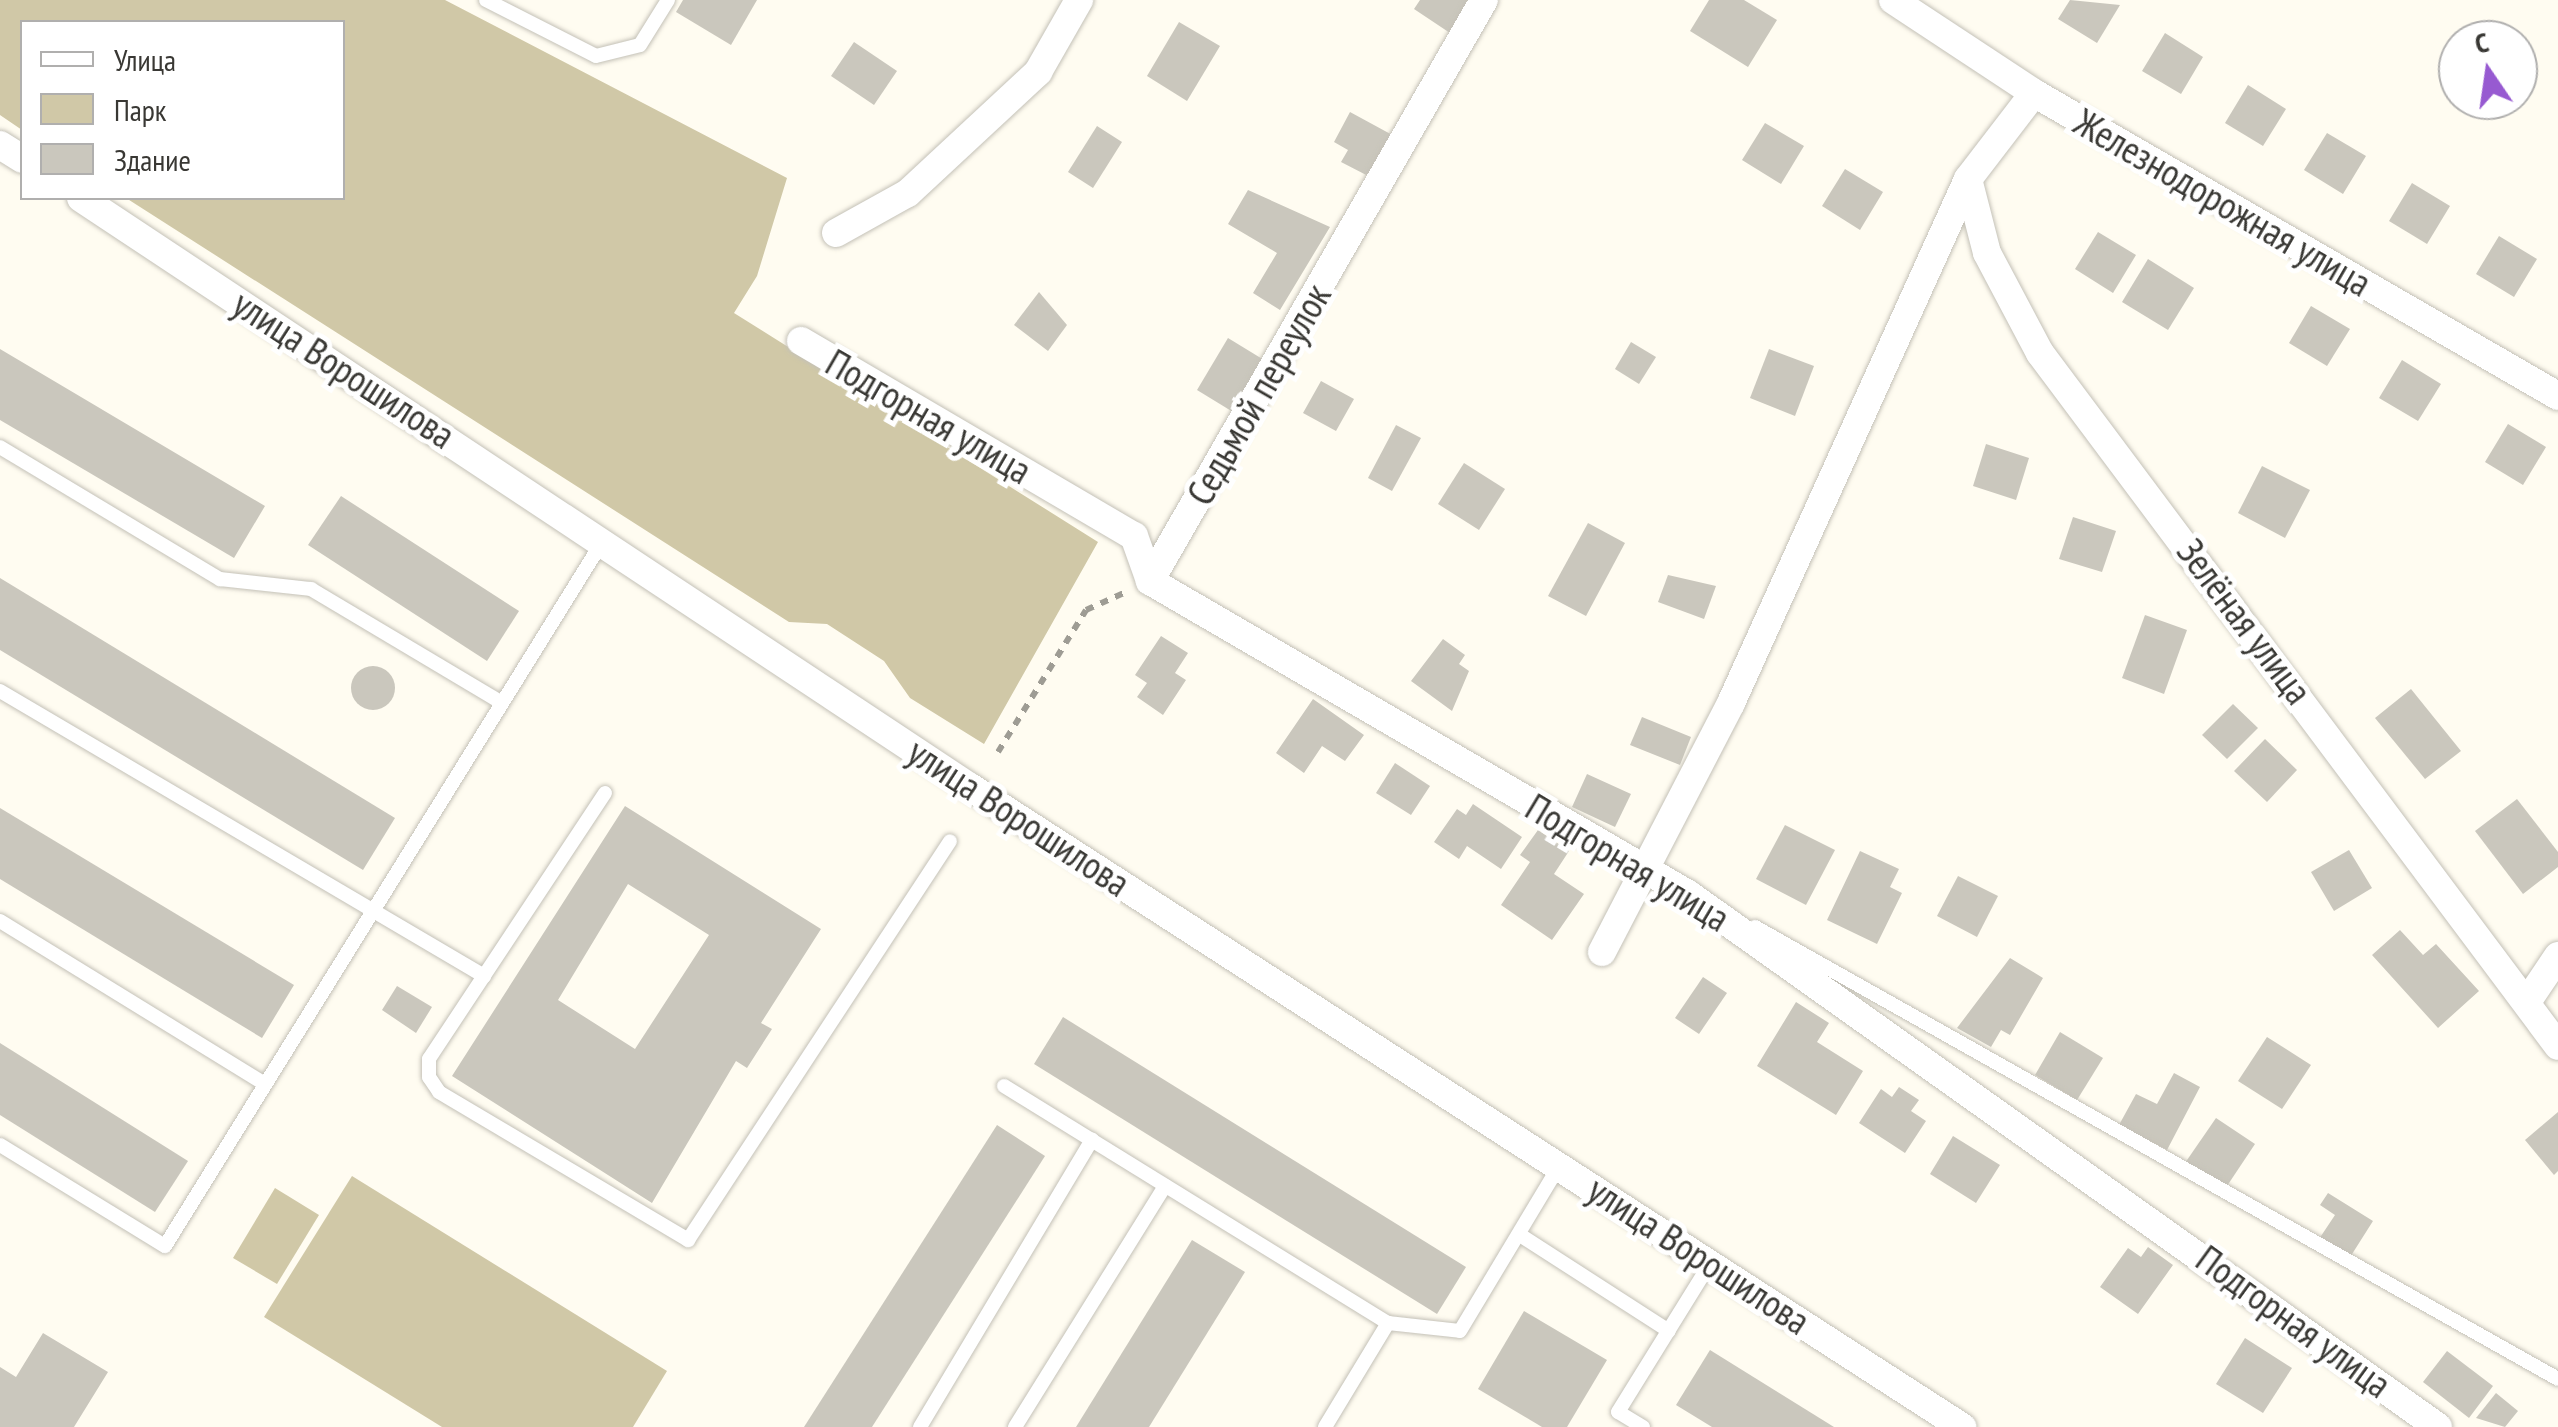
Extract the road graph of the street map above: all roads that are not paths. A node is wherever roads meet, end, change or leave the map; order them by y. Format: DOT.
graph roads {
  1 [pos="486,0"];
  2 [pos="668,0"];
  3 [pos="1079,0"];
  4 [pos="1484,0"];
  5 [pos="1892,0"];
  6 [pos="2034,93"];
  7 [pos="1968,179"];
  8 [pos="84,200"];
  9 [pos="836,233"];
  10 [pos="801,341"];
  11 [pos="2558,396"];
  12 [pos="0,448"];
  13 [pos="604,538"];
  14 [pos="1150,581"];
  15 [pos="0,691"];
  16 [pos="499,701"];
  17 [pos="1410,732"];
  18 [pos="605,793"];
  19 [pos="950,841"];
  20 [pos="1650,872"];
  21 [pos="375,912"];
  22 [pos="0,921"];
  23 [pos="1602,952"];
  24 [pos="2558,956"];
  25 [pos="484,976"];
  26 [pos="2529,998"];
  27 [pos="2558,1046"];
  28 [pos="265,1084"];
  29 [pos="1004,1086"];
  30 [pos="1092,1140"];
  31 [pos="0,1146"];
  32 [pos="1559,1165"];
  33 [pos="1165,1186"];
  34 [pos="1520,1235"];
  35 [pos="1711,1262"];
  36 [pos="1388,1323"];
  37 [pos="1669,1331"];
  38 [pos="2558,1379"];
  39 [pos="920,1427"];
  40 [pos="1016,1427"];
  41 [pos="1325,1427"];
  42 [pos="1643,1427"];
  43 [pos="1962,1427"];
  44 [pos="2438,1427"];
  1 -- 2 [label="lane"];
  3 -- 9 [label="street"];
  4 -- 14 [label="street, Седьмой переулок"];
  5 -- 6 [label="street, Железнодорожная улица"];
  6 -- 7 [label="street"];
  6 -- 11 [label="street, Железнодорожная улица"];
  7 -- 20 [label="street"];
  7 -- 26 [label="street, Зелёная улица"];
  8 -- 13 [label="street, улица Ворошилова"];
  10 -- 14 [label="street, Подгорная улица"];
  12 -- 16 [label="lane"];
  13 -- 16 [label="lane"];
  13 -- 32 [label="street, улица Ворошилова"];
  14 -- 17 [label="street, Подгорная улица"];
  15 -- 21 [label="lane"];
  16 -- 21 [label="lane"];
  17 -- 20 [label="street, Подгорная улица"];
  17 -- 38 [label="lane"];
  18 -- 25 [label="lane"];
  19 -- 25 [label="lane"];
  20 -- 23 [label="street"];
  20 -- 44 [label="street, Подгорная улица"];
  21 -- 25 [label="lane"];
  21 -- 28 [label="lane"];
  22 -- 28 [label="lane"];
  24 -- 26 [label="street"];
  26 -- 27 [label="street, Зелёная улица"];
  28 -- 31 [label="lane"];
  29 -- 30 [label="lane"];
  30 -- 33 [label="lane"];
  30 -- 39 [label="lane"];
  32 -- 34 [label="lane"];
  32 -- 35 [label="street, улица Ворошилова"];
  33 -- 36 [label="lane"];
  33 -- 40 [label="lane"];
  34 -- 36 [label="lane"];
  34 -- 37 [label="lane"];
  35 -- 37 [label="lane"];
  35 -- 43 [label="street, улица Ворошилова"];
  36 -- 41 [label="lane"];
  37 -- 42 [label="lane"];
}
